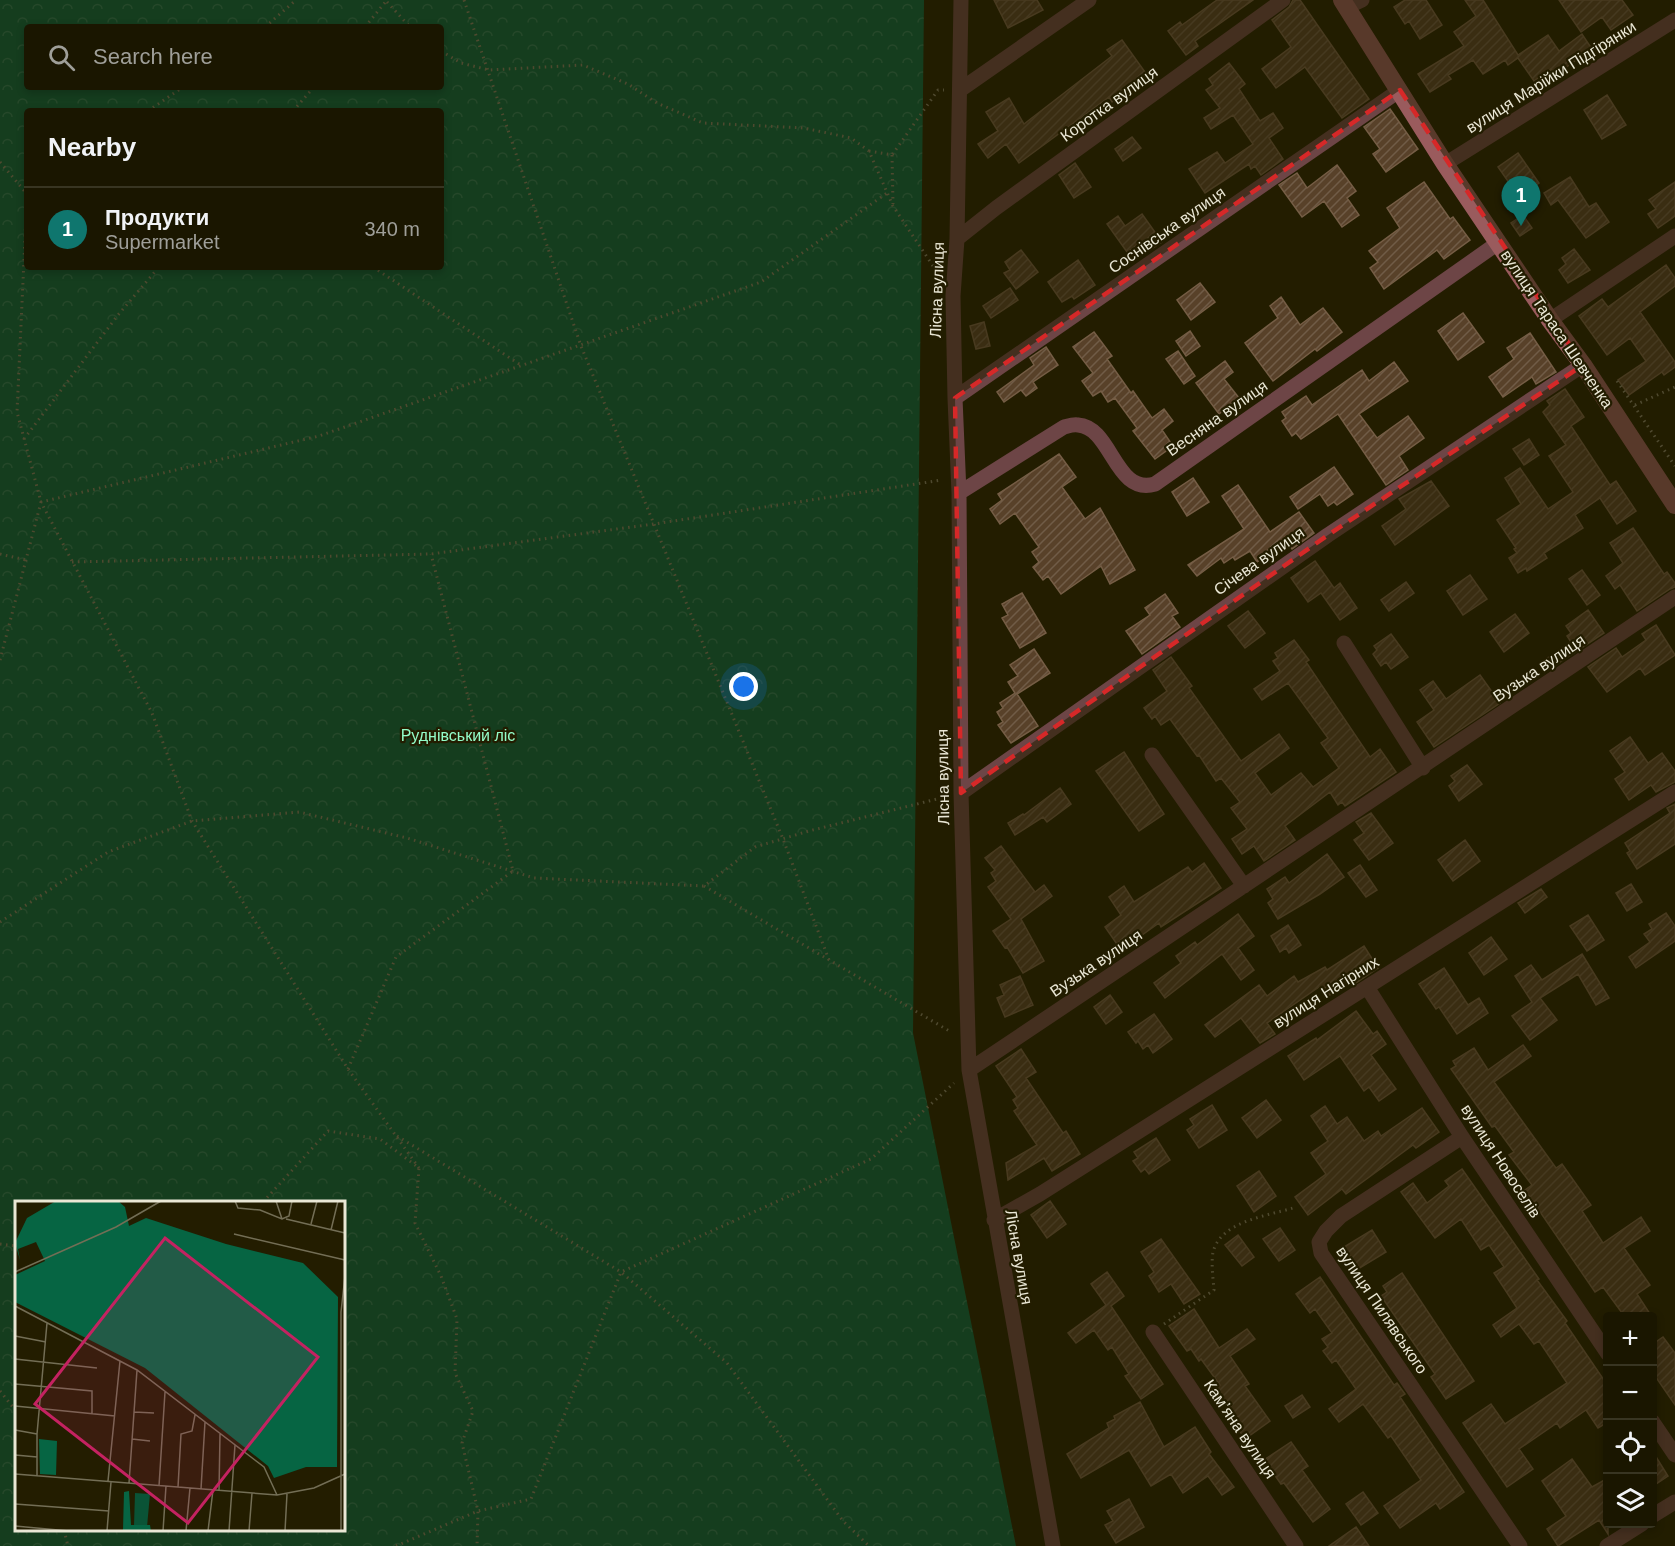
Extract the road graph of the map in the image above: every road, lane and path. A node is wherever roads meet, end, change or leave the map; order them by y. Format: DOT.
graph roads {
  1 [pos="296,0"];
  2 [pos="464,0"];
  3 [pos="961,0"];
  4 [pos="1089,0"];
  5 [pos="1283,0"];
  6 [pos="386,1"];
  7 [pos="1350,2"];
  8 [pos="1675,20"];
  9 [pos="268,24"];
  10 [pos="367,24"];
  11 [pos="407,24"];
  12 [pos="444,53"];
  13 [pos="489,70"];
  14 [pos="179,90"];
  15 [pos="311,90"];
  16 [pos="960,90"];
  17 [pos="1400,90"];
  18 [pos="152,108"];
  19 [pos="296,108"];
  20 [pos="869,151"];
  21 [pos="892,155"];
  22 [pos="0,162"];
  23 [pos="1445,164"];
  24 [pos="24,190"];
  25 [pos="887,193"];
  26 [pos="893,206"];
  27 [pos="1675,236"];
  28 [pos="957,239"];
  29 [pos="1498,243"];
  30 [pos="24,259"];
  31 [pos="156,270"];
  32 [pos="378,270"];
  33 [pos="953,296"];
  34 [pos="1550,320"];
  35 [pos="581,346"];
  36 [pos="1583,365"];
  37 [pos="522,366"];
  38 [pos="1675,387"];
  39 [pos="955,399"];
  40 [pos="1635,405"];
  41 [pos="24,439"];
  42 [pos="959,485"];
  43 [pos="41,502"];
  44 [pos="1675,506"];
  45 [pos="654,524"];
  46 [pos="0,554"];
  47 [pos="431,554"];
  48 [pos="26,560"];
  49 [pos="72,562"];
  50 [pos="1675,597"];
  51 [pos="1344,643"];
  52 [pos="0,660"];
  53 [pos="1152,755"];
  54 [pos="1423,768"];
  55 [pos="1675,792"];
  56 [pos="961,793"];
  57 [pos="192,821"];
  58 [pos="783,839"];
  59 [pos="513,871"];
  60 [pos="704,886"];
  61 [pos="1244,886"];
  62 [pos="0,922"];
  63 [pos="829,960"];
  64 [pos="1367,987"];
  65 [pos="968,1042"];
  66 [pos="348,1069"];
  67 [pos="969,1070"];
  68 [pos="395,1135"];
  69 [pos="1462,1137"];
  70 [pos="419,1168"];
  71 [pos="265,1201"];
  72 [pos="1293,1208"];
  73 [pos="994,1220"];
  74 [pos="0,1244"];
  75 [pos="15,1246"];
  76 [pos="621,1272"];
  77 [pos="1154,1332"];
  78 [pos="1603,1347"];
  79 [pos="0,1391"];
  80 [pos="15,1411"];
  81 [pos="1657,1427"];
  82 [pos="1675,1455"];
  83 [pos="1675,1502"];
  84 [pos="478,1511"];
  85 [pos="1657,1513"];
  86 [pos="1636,1528"];
  87 [pos="64,1531"];
  88 [pos="68,1546"];
  89 [pos="396,1546"];
  90 [pos="477,1546"];
  91 [pos="869,1546"];
  92 [pos="1053,1546"];
  93 [pos="1296,1546"];
  94 [pos="1520,1546"];
  95 [pos="1607,1546"];
  1 -- 9 [label="path"];
  2 -- 13 [label="path"];
  3 -- 16 [label="street, Лісна вулиця"];
  4 -- 16 [label="street"];
  5 -- 28 [label="street, Коротка вулиця"];
  6 -- 10 [label="path"];
  6 -- 11 [label="path"];
  7 -- 17 [label="street, вулиця Тараса Шевченка"];
  8 -- 23 [label="street, вулиця Марійки Підгірянки"];
  12 -- 13 [label="path"];
  13 -- 20 [label="path"];
  13 -- 35 [label="path"];
  14 -- 18 [label="path"];
  15 -- 19 [label="path"];
  16 -- 21 [label="path"];
  16 -- 28 [label="street, Лісна вулиця"];
  17 -- 23 [label="street, вулиця Тараса Шевченка"];
  17 -- 39 [label="street, Соснівська вулиця"];
  20 -- 21 [label="path"];
  20 -- 25 [label="path"];
  21 -- 26 [label="path"];
  22 -- 24 [label="path"];
  23 -- 29 [label="street, вулиця Тараса Шевченка"];
  25 -- 26 [label="path"];
  25 -- 35 [label="path"];
  26 -- 33 [label="path"];
  27 -- 34 [label="street"];
  28 -- 33 [label="street, Лісна вулиця"];
  29 -- 34 [label="street, вулиця Тараса Шевченка"];
  29 -- 42 [label="street, Весняна вулиця"];
  30 -- 41 [label="path"];
  31 -- 41 [label="path"];
  32 -- 37 [label="path"];
  33 -- 39 [label="street, Лісна вулиця"];
  34 -- 36 [label="street, вулиця Тараса Шевченка"];
  35 -- 37 [label="path"];
  35 -- 45 [label="path"];
  36 -- 44 [label="street, вулиця Тараса Шевченка"];
  36 -- 56 [label="street, Січева вулиця"];
  37 -- 43 [label="path"];
  38 -- 40 [label="path"];
  39 -- 42 [label="street, Лісна вулиця"];
  41 -- 43 [label="path"];
  42 -- 45 [label="path"];
  42 -- 56 [label="street, Лісна вулиця"];
  43 -- 48 [label="path"];
  43 -- 49 [label="path"];
  45 -- 47 [label="path"];
  45 -- 58 [label="path"];
  46 -- 48 [label="path"];
  47 -- 49 [label="path"];
  47 -- 59 [label="path"];
  48 -- 52 [label="path"];
  49 -- 57 [label="path"];
  50 -- 54 [label="street, Вузька вулиця"];
  51 -- 54 [label="street"];
  53 -- 61 [label="street"];
  54 -- 61 [label="street, Вузька вулиця"];
  55 -- 64 [label="street, вулиця Нагірних"];
  56 -- 58 [label="path"];
  56 -- 65 [label="street, Лісна вулиця"];
  57 -- 59 [label="path"];
  57 -- 62 [label="path"];
  57 -- 66 [label="path"];
  58 -- 60 [label="path"];
  58 -- 63 [label="path"];
  59 -- 60 [label="path"];
  59 -- 66 [label="path"];
  60 -- 63 [label="path"];
  61 -- 67 [label="street, Вузька вулиця"];
  63 -- 65 [label="path"];
  64 -- 69 [label="street, вулиця Новоселів"];
  64 -- 73 [label="street, вулиця Нагірних"];
  65 -- 67 [label="street, Лісна вулиця"];
  66 -- 68 [label="path"];
  67 -- 73 [label="street, Лісна вулиця"];
  67 -- 76 [label="path"];
  68 -- 70 [label="path"];
  68 -- 76 [label="path"];
  69 -- 78 [label="street, вулиця Новоселів"];
  69 -- 94 [label="street, вулиця Пилявського"];
  70 -- 71 [label="path"];
  70 -- 84 [label="path"];
  72 -- 77 [label="path"];
  73 -- 92 [label="street, Лісна вулиця"];
  74 -- 75 [label="path"];
  76 -- 84 [label="path"];
  76 -- 91 [label="path"];
  77 -- 93 [label="street, Камʼяна вулиця"];
  79 -- 80 [label="path"];
  81 -- 82 [label="street"];
  83 -- 85 [label="street"];
  84 -- 89 [label="path"];
  84 -- 90 [label="path"];
  86 -- 95 [label="street"];
  87 -- 88 [label="path"];
}
